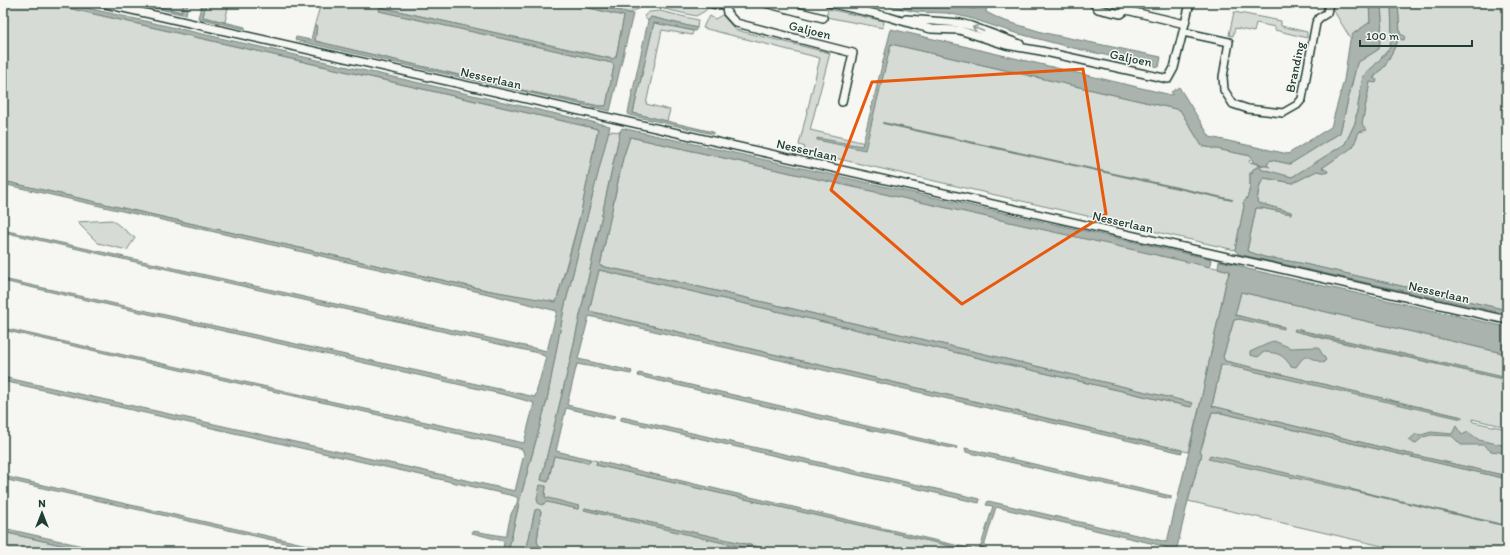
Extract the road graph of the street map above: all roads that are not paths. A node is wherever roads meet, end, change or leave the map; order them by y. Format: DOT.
graph roads {
  1 [pos="101,3"];
  2 [pos="709,3"];
  3 [pos="724,3"];
  4 [pos="765,3"];
  5 [pos="829,3"];
  6 [pos="1093,3"];
  7 [pos="1190,3"];
  8 [pos="1329,3"];
  9 [pos="1108,7"];
  10 [pos="823,18"];
  11 [pos="1185,24"];
  12 [pos="1183,32"];
  13 [pos="842,102"];
  14 [pos="1507,320"];
  1 -- 14 [label="street, Nesserlaan"];
  2 -- 3 [label="street, Galjoen"];
  3 -- 13 [label="street, Galjoen"];
  4 -- 10 [label="street, Galjoen"];
  5 -- 12 [label="street, Galjoen"];
  6 -- 9 [label="street"];
  7 -- 11 [label="street"];
  8 -- 12 [label="street, Branding"];
  9 -- 11 [label="street"];
  11 -- 12 [label="street"];
}
